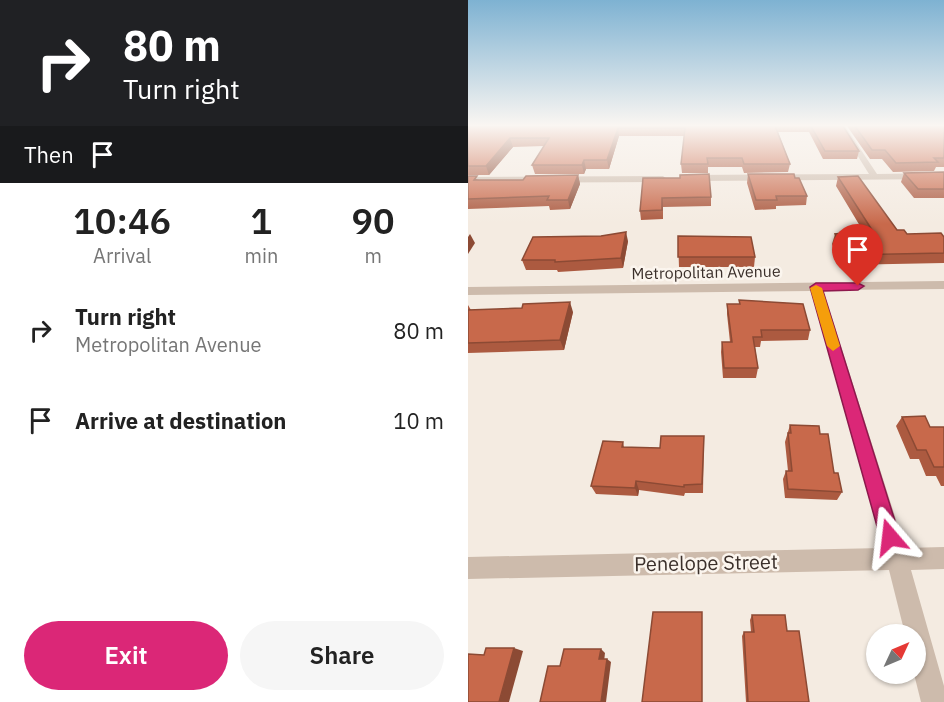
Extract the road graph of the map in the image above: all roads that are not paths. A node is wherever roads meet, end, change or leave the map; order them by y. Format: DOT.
graph roads {
  1 [pos="863,159"];
  2 [pos="944,176"];
  3 [pos="875,177"];
  4 [pos="671,178"];
  5 [pos="683,178"];
  6 [pos="468,180"];
  7 [pos="944,285"];
  8 [pos="816,287"];
  9 [pos="468,291"];
  10 [pos="944,558"];
  11 [pos="897,560"];
  12 [pos="468,568"];
  13 [pos="935,702"];
  1 -- 3 [label="street"];
  2 -- 3 [label="street"];
  3 -- 5 [label="street"];
  4 -- 6 [label="street"];
  7 -- 8 [label="street, Metropolitan Avenue"];
  8 -- 9 [label="street, Metropolitan Avenue"];
  8 -- 11 [label="street"];
  10 -- 11 [label="street, Penelope Street"];
  11 -- 12 [label="street, Penelope Street"];
  11 -- 13 [label="street"];
}
